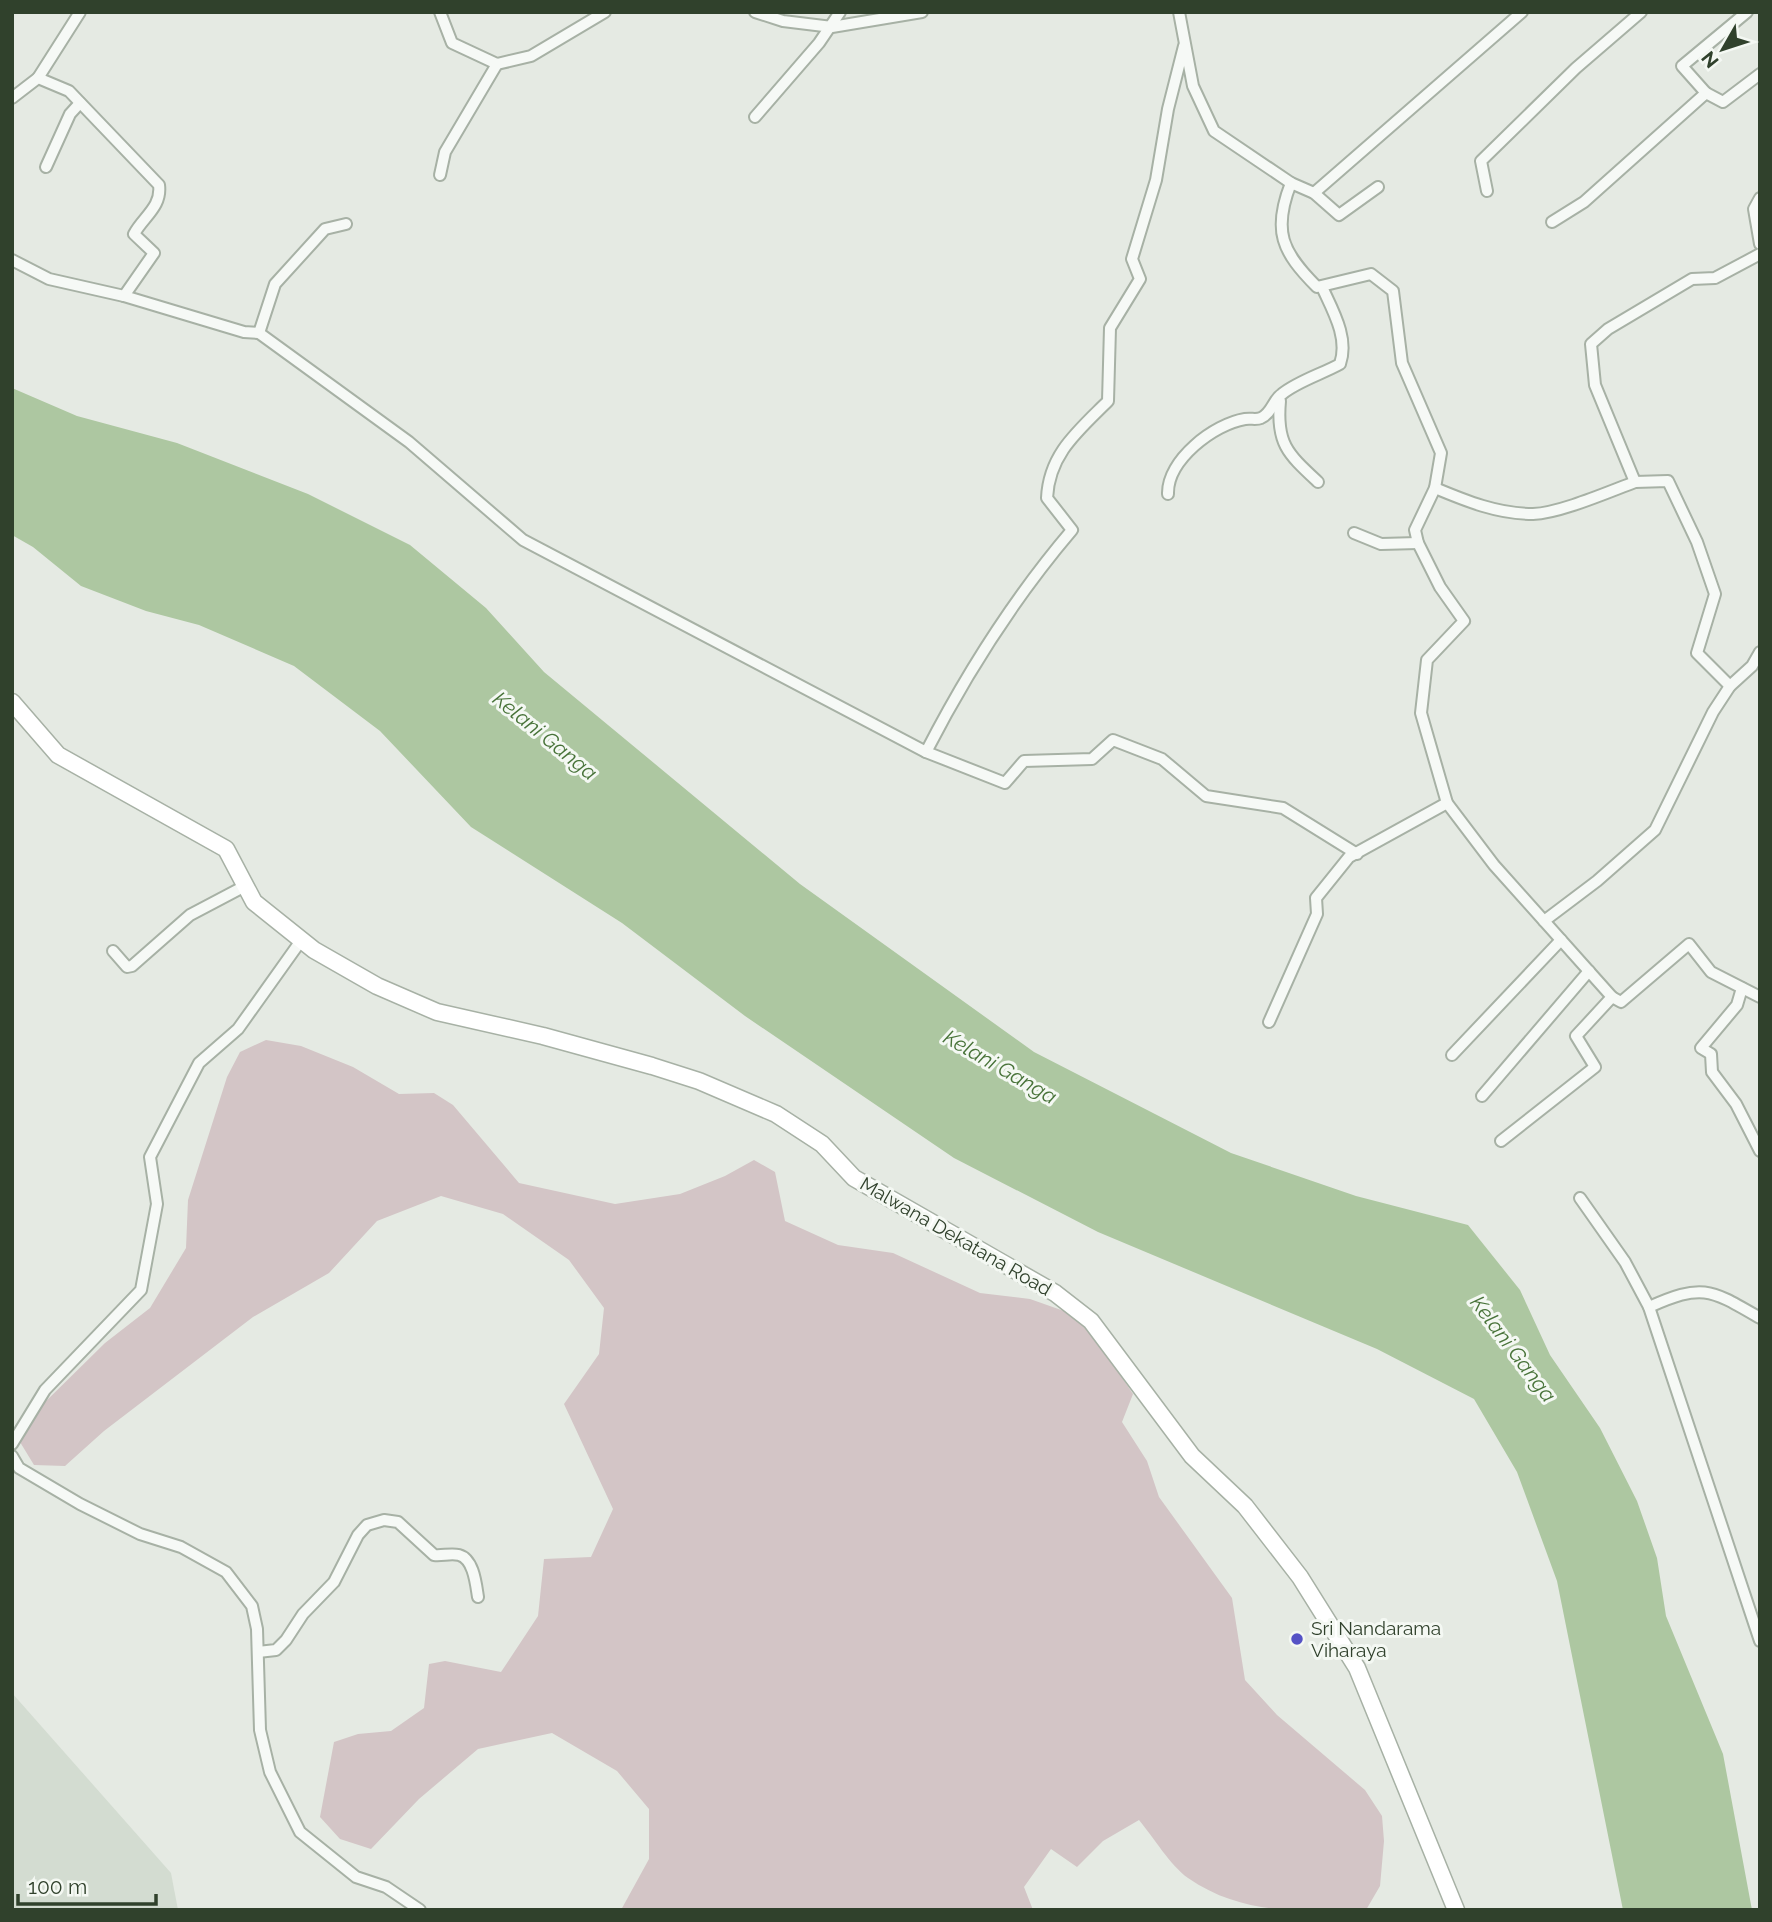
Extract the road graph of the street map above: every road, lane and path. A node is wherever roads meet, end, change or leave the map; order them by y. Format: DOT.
graph roads {
  1 [pos="440,12"];
  2 [pos="605,12"];
  3 [pos="755,12"];
  4 [pos="840,12"];
  5 [pos="922,12"];
  6 [pos="1179,12"];
  7 [pos="1522,12"];
  8 [pos="1641,12"];
  9 [pos="1747,12"];
  10 [pos="77,14"];
  11 [pos="832,27"];
  12 [pos="1184,46"];
  13 [pos="497,65"];
  14 [pos="1760,74"];
  15 [pos="38,78"];
  16 [pos="1706,93"];
  17 [pos="12,98"];
  18 [pos="80,103"];
  19 [pos="755,117"];
  20 [pos="46,167"];
  21 [pos="440,176"];
  22 [pos="1291,183"];
  23 [pos="1378,187"];
  24 [pos="1487,191"];
  25 [pos="1314,193"];
  26 [pos="1760,198"];
  27 [pos="1552,222"];
  28 [pos="346,224"];
  29 [pos="1760,244"];
  30 [pos="1760,254"];
  31 [pos="12,260"];
  32 [pos="1322,288"];
  33 [pos="124,296"];
  34 [pos="259,333"];
  35 [pos="1280,395"];
  36 [pos="1318,482"];
  37 [pos="1635,482"];
  38 [pos="1434,488"];
  39 [pos="1168,494"];
  40 [pos="1354,533"];
  41 [pos="1418,543"];
  42 [pos="1760,652"];
  43 [pos="1730,686"];
  44 [pos="12,702"];
  45 [pos="926,752"];
  46 [pos="1447,803"];
  47 [pos="1357,854"];
  48 [pos="245,887"];
  49 [pos="1544,921"];
  50 [pos="1561,940"];
  51 [pos="300,942"];
  52 [pos="113,951"];
  53 [pos="1589,971"];
  54 [pos="1742,988"];
  55 [pos="1760,997"];
  56 [pos="1612,998"];
  57 [pos="1269,1022"];
  58 [pos="1452,1055"];
  59 [pos="1482,1097"];
  60 [pos="1501,1141"];
  61 [pos="1760,1151"];
  62 [pos="1580,1198"];
  63 [pos="1649,1307"];
  64 [pos="1760,1318"];
  65 [pos="12,1444"];
  66 [pos="12,1456"];
  67 [pos="478,1597"];
  68 [pos="1760,1641"];
  69 [pos="258,1651"];
  70 [pos="420,1910"];
  71 [pos="1456,1910"];
  1 -- 13 [label="street"];
  2 -- 13 [label="street"];
  3 -- 11 [label="street"];
  4 -- 11 [label="street"];
  5 -- 11 [label="street"];
  6 -- 12 [label="street"];
  7 -- 25 [label="street"];
  8 -- 24 [label="street"];
  9 -- 16 [label="street"];
  10 -- 15 [label="street"];
  11 -- 19 [label="street"];
  12 -- 22 [label="street"];
  12 -- 45 [label="street"];
  13 -- 21 [label="street"];
  14 -- 16 [label="street"];
  15 -- 17 [label="street"];
  15 -- 18 [label="street"];
  16 -- 27 [label="street"];
  18 -- 20 [label="street"];
  18 -- 33 [label="street"];
  22 -- 25 [label="street"];
  22 -- 32 [label="street"];
  23 -- 25 [label="street"];
  26 -- 29 [label="street"];
  28 -- 34 [label="street"];
  30 -- 37 [label="street"];
  31 -- 33 [label="street"];
  32 -- 35 [label="street"];
  32 -- 38 [label="street"];
  33 -- 34 [label="street"];
  34 -- 45 [label="street"];
  35 -- 36 [label="street"];
  35 -- 39 [label="street"];
  37 -- 38 [label="street"];
  37 -- 43 [label="street"];
  38 -- 41 [label="street"];
  40 -- 41 [label="street"];
  41 -- 46 [label="street"];
  42 -- 43 [label="street"];
  43 -- 49 [label="street"];
  44 -- 48 [label="main road, Malwana Dekatana Road"];
  45 -- 47 [label="street"];
  46 -- 47 [label="street"];
  46 -- 49 [label="street"];
  47 -- 57 [label="street"];
  48 -- 51 [label="main road, Malwana Dekatana Road"];
  48 -- 52 [label="street"];
  49 -- 50 [label="street"];
  50 -- 53 [label="street"];
  50 -- 58 [label="street"];
  51 -- 65 [label="street"];
  51 -- 71 [label="main road, Malwana Dekatana Road"];
  53 -- 56 [label="street"];
  53 -- 59 [label="street"];
  54 -- 55 [label="street"];
  54 -- 56 [label="street"];
  54 -- 61 [label="street"];
  56 -- 60 [label="street"];
  62 -- 63 [label="street"];
  63 -- 64 [label="street"];
  63 -- 68 [label="street"];
  66 -- 69 [label="street"];
  67 -- 69 [label="street"];
  69 -- 70 [label="street"];
}
